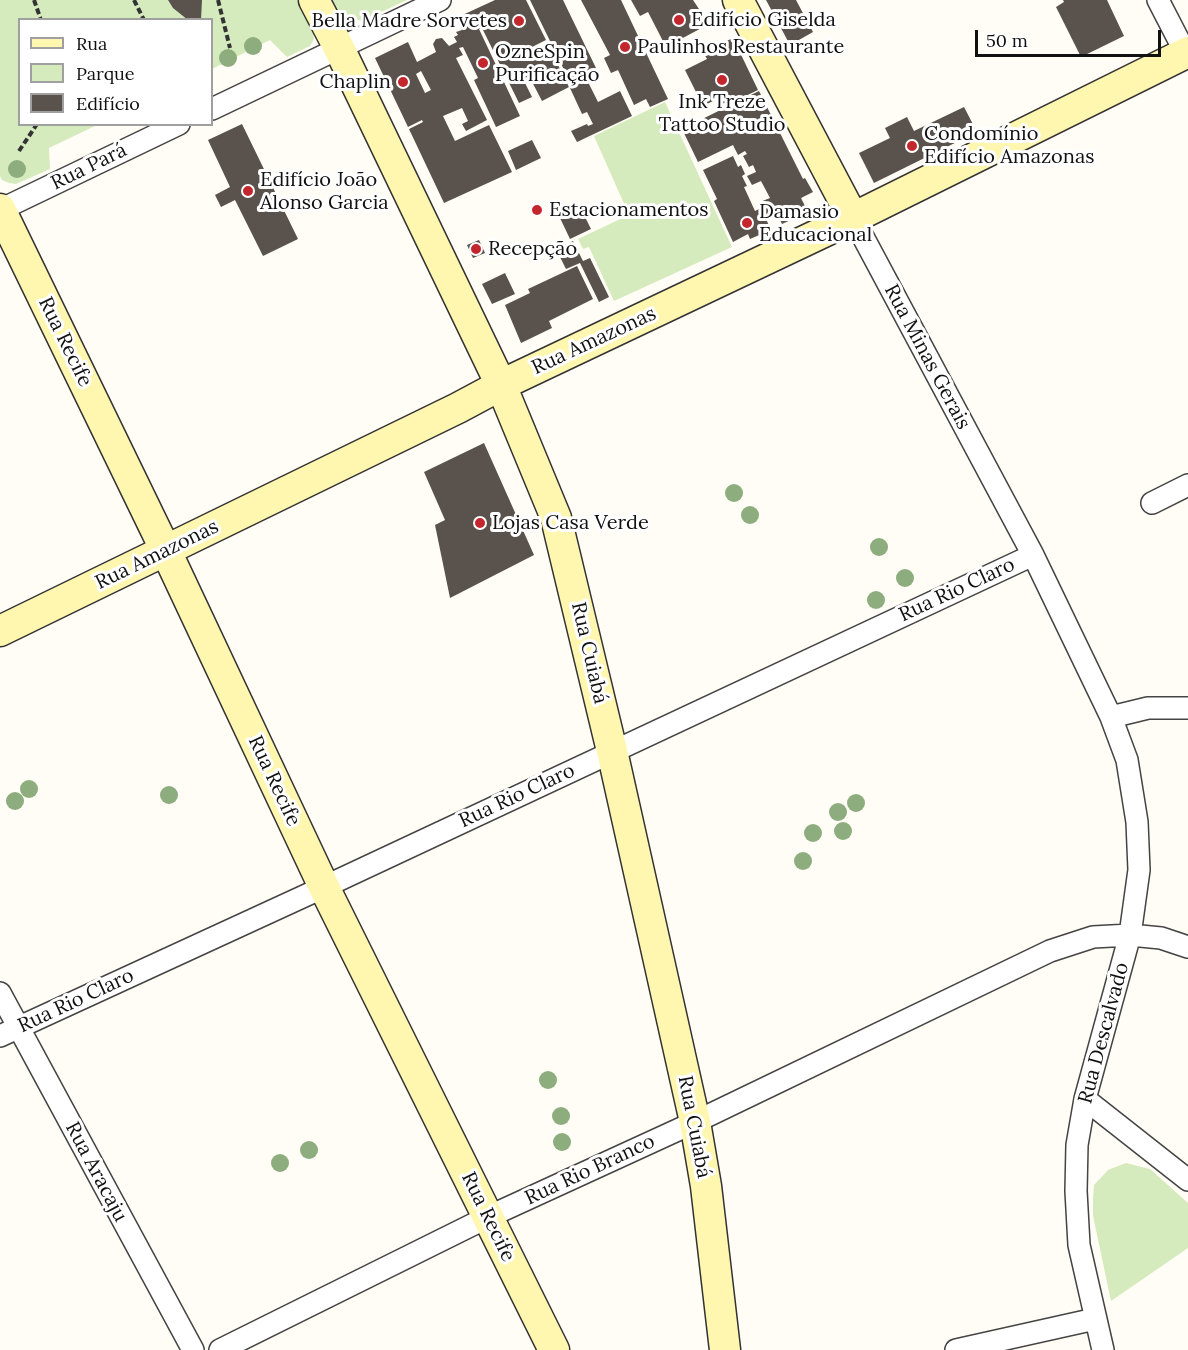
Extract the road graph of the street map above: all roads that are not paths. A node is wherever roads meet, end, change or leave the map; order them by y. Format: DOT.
graph roads {
  1 [pos="314,0"];
  2 [pos="440,0"];
  3 [pos="738,0"];
  4 [pos="1158,0"];
  5 [pos="339,48"];
  6 [pos="1187,54"];
  7 [pos="213,109"];
  8 [pos="175,126"];
  9 [pos="0,210"];
  10 [pos="853,218"];
  11 [pos="501,385"];
  12 [pos="1188,485"];
  13 [pos="1152,503"];
  14 [pos="166,551"];
  15 [pos="1033,555"];
  16 [pos="0,631"];
  17 [pos="1188,708"];
  18 [pos="1111,717"];
  19 [pos="612,751"];
  20 [pos="324,887"];
  21 [pos="1130,935"];
  22 [pos="1188,947"];
  23 [pos="0,993"];
  24 [pos="9,1032"];
  25 [pos="1085,1100"];
  26 [pos="695,1122"];
  27 [pos="1188,1180"];
  28 [pos="488,1217"];
  29 [pos="1095,1319"];
  30 [pos="193,1350"];
  31 [pos="220,1350"];
  32 [pos="554,1350"];
  33 [pos="724,1350"];
  34 [pos="956,1350"];
  35 [pos="1103,1350"];
  1 -- 5 [label="main road, Rua Cuiabá"];
  2 -- 5 [label="street"];
  3 -- 10 [label="main road, Rua Minas Gerais"];
  4 -- 6 [label="street"];
  5 -- 7 [label="street"];
  5 -- 11 [label="main road, Rua Cuiabá"];
  6 -- 10 [label="main road, Rua Amazonas"];
  8 -- 9 [label="street, Rua Pará"];
  9 -- 14 [label="main road, Rua Recife"];
  10 -- 11 [label="main road, Rua Amazonas"];
  10 -- 15 [label="street, Rua Minas Gerais"];
  11 -- 14 [label="main road, Rua Amazonas"];
  11 -- 19 [label="main road, Rua Cuiabá"];
  12 -- 13 [label="street"];
  14 -- 16 [label="main road, Rua Amazonas"];
  14 -- 20 [label="main road, Rua Recife"];
  15 -- 18 [label="street, Rua Minas Gerais"];
  15 -- 19 [label="street, Rua Rio Claro"];
  17 -- 18 [label="street"];
  18 -- 21 [label="street, Rua Descalvado"];
  19 -- 20 [label="street, Rua Rio Claro"];
  19 -- 26 [label="main road, Rua Cuiabá"];
  20 -- 24 [label="street, Rua Rio Claro"];
  20 -- 28 [label="main road, Rua Recife"];
  21 -- 22 [label="street, Rua Rio Branco"];
  21 -- 25 [label="street, Rua Descalvado"];
  21 -- 26 [label="street, Rua Rio Branco"];
  23 -- 24 [label="street, Rua Aracaju"];
  24 -- 30 [label="street, Rua Aracaju"];
  25 -- 27 [label="street"];
  25 -- 29 [label="street, Rua Descalvado"];
  26 -- 28 [label="street, Rua Rio Branco"];
  26 -- 33 [label="main road, Rua Cuiabá"];
  28 -- 31 [label="street, Rua Rio Branco"];
  28 -- 32 [label="main road, Rua Recife"];
  29 -- 34 [label="street"];
  29 -- 35 [label="street, Rua Descalvado"];
}
